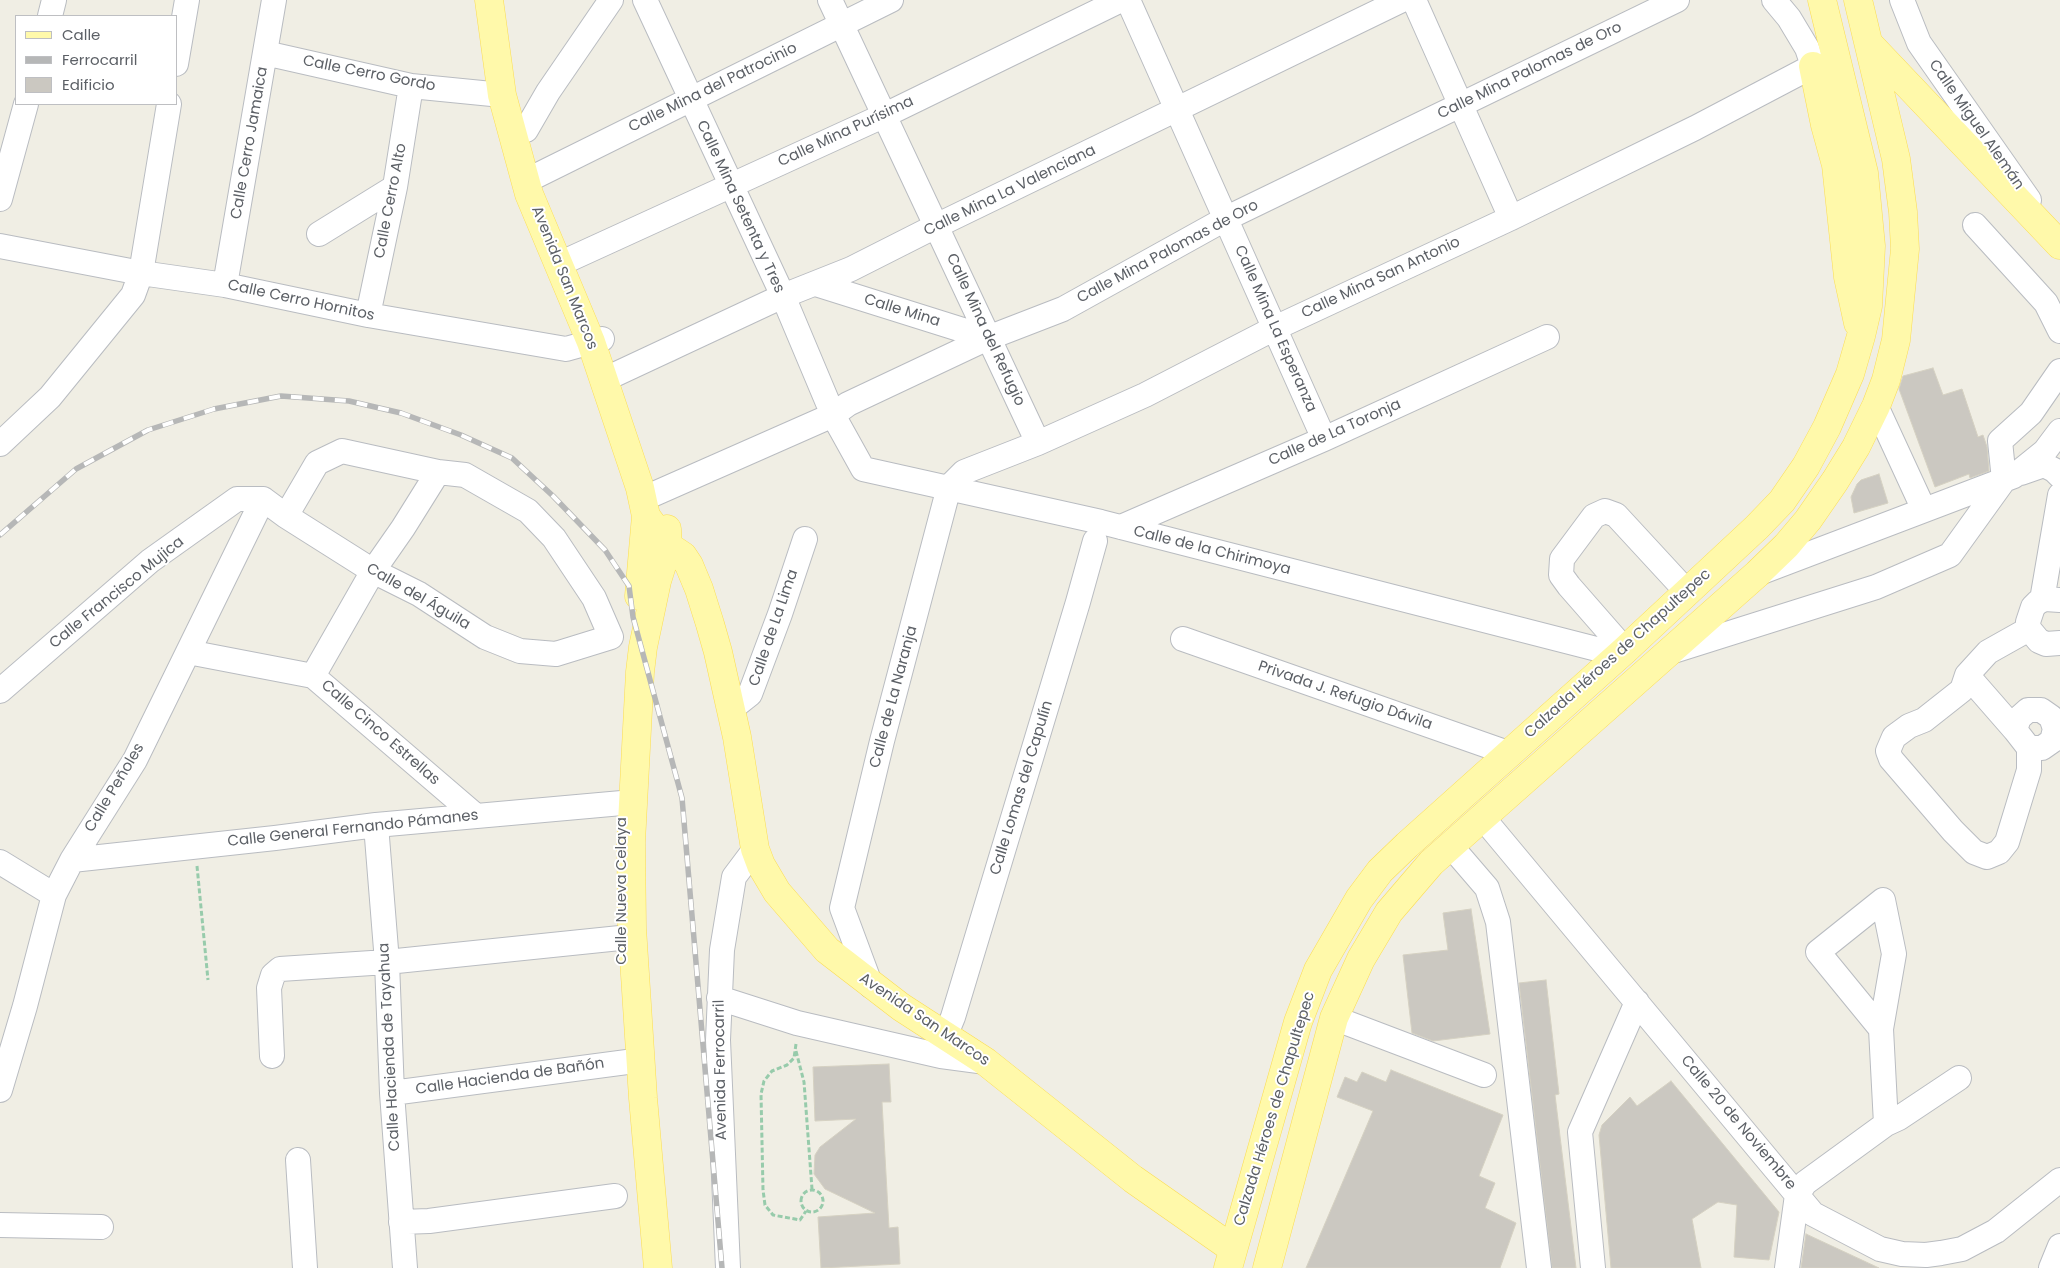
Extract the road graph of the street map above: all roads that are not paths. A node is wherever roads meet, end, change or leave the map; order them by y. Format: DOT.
graph roads {
  1 [pos="54,0"];
  2 [pos="187,0"];
  3 [pos="274,0"];
  4 [pos="489,0"];
  5 [pos="504,0"];
  6 [pos="611,0"];
  7 [pos="645,0"];
  8 [pos="830,0"];
  9 [pos="891,0"];
  10 [pos="1121,0"];
  11 [pos="1128,0"];
  12 [pos="1402,0"];
  13 [pos="1414,0"];
  14 [pos="1677,0"];
  15 [pos="1774,0"];
  16 [pos="1822,0"];
  17 [pos="1858,0"];
  18 [pos="1902,0"];
  19 [pos="50,15"];
  20 [pos="842,24"];
  21 [pos="1869,44"];
  22 [pos="178,52"];
  23 [pos="265,53"];
  24 [pos="1813,66"];
  25 [pos="411,86"];
  26 [pos="502,95"];
  27 [pos="690,100"];
  28 [pos="1459,104"];
  29 [pos="26,105"];
  30 [pos="170,105"];
  31 [pos="1176,110"];
  32 [pos="883,116"];
  33 [pos="526,130"];
  34 [pos="536,176"];
  35 [pos="730,185"];
  36 [pos="395,187"];
  37 [pos="0,199"];
  38 [pos="1226,218"];
  39 [pos="1510,218"];
  40 [pos="1975,225"];
  41 [pos="936,226"];
  42 [pos="319,234"];
  43 [pos="2060,245"];
  44 [pos="0,246"];
  45 [pos="568,260"];
  46 [pos="141,274"];
  47 [pos="816,284"];
  48 [pos="226,285"];
  49 [pos="783,296"];
  50 [pos="368,315"];
  51 [pos="1275,328"];
  52 [pos="2060,332"];
  53 [pos="1861,336"];
  54 [pos="1547,337"];
  55 [pos="988,338"];
  56 [pos="596,340"];
  57 [pos="2060,371"];
  58 [pos="614,374"];
  59 [pos="1876,406"];
  60 [pos="833,415"];
  61 [pos="2060,431"];
  62 [pos="1324,439"];
  63 [pos="1038,443"];
  64 [pos="0,444"];
  65 [pos="438,472"];
  66 [pos="2060,476"];
  67 [pos="2009,478"];
  68 [pos="949,487"];
  69 [pos="2060,495"];
  70 [pos="263,499"];
  71 [pos="650,505"];
  72 [pos="1924,510"];
  73 [pos="286,516"];
  74 [pos="1120,527"];
  75 [pos="805,539"];
  76 [pos="1095,542"];
  77 [pos="668,546"];
  78 [pos="373,571"];
  79 [pos="2060,572"];
  80 [pos="1757,574"];
  81 [pos="1688,593"];
  82 [pos="2053,600"];
  83 [pos="2030,629"];
  84 [pos="1183,639"];
  85 [pos="2060,643"];
  86 [pos="188,652"];
  87 [pos="1623,652"];
  88 [pos="1670,652"];
  89 [pos="1967,675"];
  90 [pos="313,676"];
  91 [pos="0,691"];
  92 [pos="731,709"];
  93 [pos="1508,754"];
  94 [pos="628,802"];
  95 [pos="475,815"];
  96 [pos="1483,818"];
  97 [pos="376,825"];
  98 [pos="1450,845"];
  99 [pos="755,849"];
  100 [pos="72,860"];
  101 [pos="0,862"];
  102 [pos="54,895"];
  103 [pos="620,938"];
  104 [pos="386,962"];
  105 [pos="871,986"];
  106 [pos="719,998"];
  107 [pos="1637,1002"];
  108 [pos="1334,1018"];
  109 [pos="1881,1029"];
  110 [pos="946,1034"];
  111 [pos="272,1056"];
  112 [pos="627,1062"];
  113 [pos="986,1062"];
  114 [pos="1484,1075"];
  115 [pos="1958,1078"];
  116 [pos="0,1090"];
  117 [pos="392,1093"];
  118 [pos="1886,1124"];
  119 [pos="298,1160"];
  120 [pos="2060,1180"];
  121 [pos="1797,1195"];
  122 [pos="615,1196"];
  123 [pos="401,1222"];
  124 [pos="0,1225"];
  125 [pos="101,1227"];
  126 [pos="2060,1246"];
  127 [pos="1231,1258"];
  128 [pos="305,1268"];
  129 [pos="405,1268"];
  130 [pos="644,1268"];
  131 [pos="658,1268"];
  132 [pos="728,1268"];
  133 [pos="1267,1268"];
  134 [pos="1539,1268"];
  135 [pos="1593,1268"];
  136 [pos="1787,1268"];
  137 [pos="2051,1268"];
  1 -- 19 [label="street"];
  2 -- 22 [label="street"];
  3 -- 23 [label="street, Calle Cerro Jamaica"];
  4 -- 26 [label="main road, Avenida San Marcos"];
  5 -- 33 [label="main road, Avenida San Marcos"];
  6 -- 33 [label="street"];
  7 -- 27 [label="street, Calle Mina Setenta y Tres"];
  8 -- 20 [label="street, Calle Mina del Refugio"];
  9 -- 20 [label="street, Calle Mina del Patrocinio"];
  10 -- 32 [label="street, Calle Mina Purísima"];
  11 -- 31 [label="street, Calle Mina La Esperanza"];
  12 -- 31 [label="street, Calle Mina La Valenciana"];
  13 -- 28 [label="street"];
  14 -- 28 [label="street, Calle Mina Palomas de Oro"];
  15 -- 24 [label="street"];
  16 -- 53 [label="main road, Calzada Héroes de Chapultepec"];
  17 -- 21 [label="main road, Calzada Héroes de Chapultepec"];
  18 -- 43 [label="street, Calle Miguel Alemán"];
  20 -- 27 [label="street, Calle Mina del Patrocinio"];
  20 -- 32 [label="street, Calle Mina del Refugio"];
  21 -- 43 [label="main road"];
  21 -- 59 [label="main road, Calzada Héroes de Chapultepec"];
  23 -- 25 [label="street, Calle Cerro Gordo"];
  23 -- 48 [label="street, Calle Cerro Jamaica"];
  24 -- 39 [label="street, Calle Mina San Antonio"];
  24 -- 53 [label="main road"];
  25 -- 26 [label="street, Calle Cerro Gordo"];
  25 -- 36 [label="street, Calle Cerro Alto"];
  26 -- 56 [label="main road, Avenida San Marcos"];
  27 -- 34 [label="street, Calle Mina del Patrocinio"];
  27 -- 35 [label="street, Calle Mina Setenta y Tres"];
  28 -- 38 [label="street, Calle Mina Palomas de Oro"];
  28 -- 39 [label="street"];
  29 -- 37 [label="street"];
  30 -- 46 [label="street"];
  31 -- 38 [label="street, Calle Mina La Esperanza"];
  31 -- 41 [label="street, Calle Mina La Valenciana"];
  32 -- 35 [label="street, Calle Mina Purísima"];
  32 -- 41 [label="street, Calle Mina del Refugio"];
  33 -- 34 [label="main road, Avenida San Marcos"];
  34 -- 45 [label="main road, Avenida San Marcos"];
  35 -- 45 [label="street, Calle Mina Purísima"];
  35 -- 49 [label="street, Calle Mina Setenta y Tres"];
  36 -- 42 [label="street"];
  36 -- 50 [label="street, Calle Cerro Alto"];
  38 -- 51 [label="street, Calle Mina La Esperanza"];
  38 -- 55 [label="street, Calle Mina Palomas de Oro"];
  39 -- 51 [label="street, Calle Mina San Antonio"];
  40 -- 52 [label="street"];
  41 -- 47 [label="street, Calle Mina La Valenciana"];
  41 -- 55 [label="street, Calle Mina del Refugio"];
  44 -- 46 [label="street, Calle Cerro Hornitos"];
  45 -- 56 [label="main road, Avenida San Marcos"];
  46 -- 48 [label="street, Calle Cerro Hornitos"];
  46 -- 64 [label="street"];
  47 -- 49 [label="street, Calle Mina La Valenciana"];
  47 -- 55 [label="street, Calle Mina"];
  48 -- 50 [label="street, Calle Cerro Hornitos"];
  49 -- 58 [label="street, Calle Mina La Valenciana"];
  49 -- 60 [label="street, Calle Mina Setenta y Tres"];
  50 -- 56 [label="street, Calle Cerro Hornitos"];
  51 -- 62 [label="street, Calle Mina La Esperanza"];
  51 -- 63 [label="street, Calle Mina San Antonio"];
  53 -- 81 [label="main road, Calzada Héroes de Chapultepec"];
  54 -- 62 [label="street, Calle de La Toronja"];
  55 -- 60 [label="street, Calle Mina Palomas de Oro"];
  55 -- 63 [label="street, Calle Mina del Refugio"];
  56 -- 58 [label="main road, Avenida San Marcos"];
  56 -- 71 [label="main road, Avenida San Marcos"];
  57 -- 67 [label="street"];
  58 -- 71 [label="main road, Avenida San Marcos"];
  59 -- 72 [label="street"];
  59 -- 80 [label="main road, Calzada Héroes de Chapultepec"];
  60 -- 68 [label="street, Calle de la Chirimoya"];
  60 -- 71 [label="street, Calle Mina Palomas de Oro"];
  61 -- 67 [label="street"];
  62 -- 74 [label="street, Calle de La Toronja"];
  63 -- 68 [label="street, Calle Mina San Antonio"];
  65 -- 73 [label="street"];
  65 -- 78 [label="street"];
  65 -- 78 [label="street, Calle del Águila"];
  66 -- 67 [label="street"];
  67 -- 72 [label="street"];
  67 -- 88 [label="street"];
  68 -- 74 [label="street, Calle de la Chirimoya"];
  68 -- 105 [label="street, Calle de La Naranja"];
  69 -- 82 [label="street"];
  70 -- 73 [label="street, Calle del Águila"];
  70 -- 86 [label="street, Calle Peñoles"];
  70 -- 91 [label="street, Calle Francisco Mujica"];
  71 -- 77 [label="main road, Avenida San Marcos"];
  71 -- 94 [label="main road, Calle Nueva Celaya"];
  72 -- 80 [label="street"];
  73 -- 78 [label="street, Calle del Águila"];
  74 -- 87 [label="street, Calle de la Chirimoya"];
  75 -- 92 [label="street, Calle de La Lima"];
  76 -- 110 [label="street, Calle Lomas del Capulín"];
  77 -- 92 [label="main road, Avenida San Marcos"];
  77 -- 94 [label="main road, Calle Nueva Celaya"];
  78 -- 90 [label="street"];
  79 -- 82 [label="street"];
  80 -- 88 [label="main road, Calzada Héroes de Chapultepec"];
  81 -- 87 [label="main road, Calzada Héroes de Chapultepec"];
  81 -- 87 [label="street"];
  82 -- 83 [label="street"];
  83 -- 85 [label="street"];
  83 -- 89 [label="street"];
  84 -- 93 [label="street, Privada J. Refugio Dávila"];
  86 -- 90 [label="street, Calle Cinco Estrellas"];
  86 -- 100 [label="street, Calle Peñoles"];
  87 -- 93 [label="main road, Calzada Héroes de Chapultepec"];
  88 -- 96 [label="main road, Calzada Héroes de Chapultepec"];
  89 -- 89 [label="street"];
  90 -- 95 [label="street, Calle Cinco Estrellas"];
  92 -- 99 [label="main road, Avenida San Marcos"];
  93 -- 127 [label="main road, Calzada Héroes de Chapultepec"];
  94 -- 95 [label="street, Calle General Fernando Pámanes"];
  94 -- 103 [label="main road, Calle Nueva Celaya"];
  94 -- 131 [label="main road, Calle Nueva Celaya"];
  95 -- 97 [label="street, Calle General Fernando Pámanes"];
  96 -- 98 [label="main road, Calzada Héroes de Chapultepec"];
  96 -- 107 [label="street, Calle 20 de Noviembre"];
  97 -- 100 [label="street, Calle General Fernando Pámanes"];
  97 -- 104 [label="street, Calle Hacienda de Tayahua"];
  98 -- 108 [label="main road, Calzada Héroes de Chapultepec"];
  98 -- 134 [label="street"];
  99 -- 105 [label="main road, Avenida San Marcos"];
  99 -- 106 [label="street, Avenida Ferrocarril"];
  100 -- 102 [label="street, Calle Peñoles"];
  101 -- 102 [label="street"];
  102 -- 116 [label="street, Calle Peñoles"];
  103 -- 104 [label="street"];
  103 -- 112 [label="main road, Calle Nueva Celaya"];
  104 -- 111 [label="street"];
  104 -- 117 [label="street, Calle Hacienda de Tayahua"];
  105 -- 110 [label="main road, Avenida San Marcos"];
  106 -- 113 [label="street"];
  106 -- 132 [label="street, Avenida Ferrocarril"];
  107 -- 121 [label="street, Calle 20 de Noviembre"];
  107 -- 135 [label="street"];
  108 -- 114 [label="street"];
  108 -- 133 [label="main road, Calzada Héroes de Chapultepec"];
  109 -- 109 [label="street"];
  109 -- 118 [label="street"];
  110 -- 113 [label="main road, Avenida San Marcos"];
  112 -- 117 [label="street, Calle Hacienda de Bañón"];
  112 -- 130 [label="main road, Calle Nueva Celaya"];
  113 -- 127 [label="main road, Avenida San Marcos"];
  115 -- 118 [label="street"];
  117 -- 123 [label="street, Calle Hacienda de Tayahua"];
  118 -- 121 [label="street"];
  119 -- 128 [label="street"];
  120 -- 121 [label="street, Calle 20 de Noviembre"];
  121 -- 136 [label="street"];
  122 -- 123 [label="street"];
  123 -- 129 [label="street, Calle Hacienda de Tayahua"];
  124 -- 125 [label="street"];
  126 -- 137 [label="street"];
}
